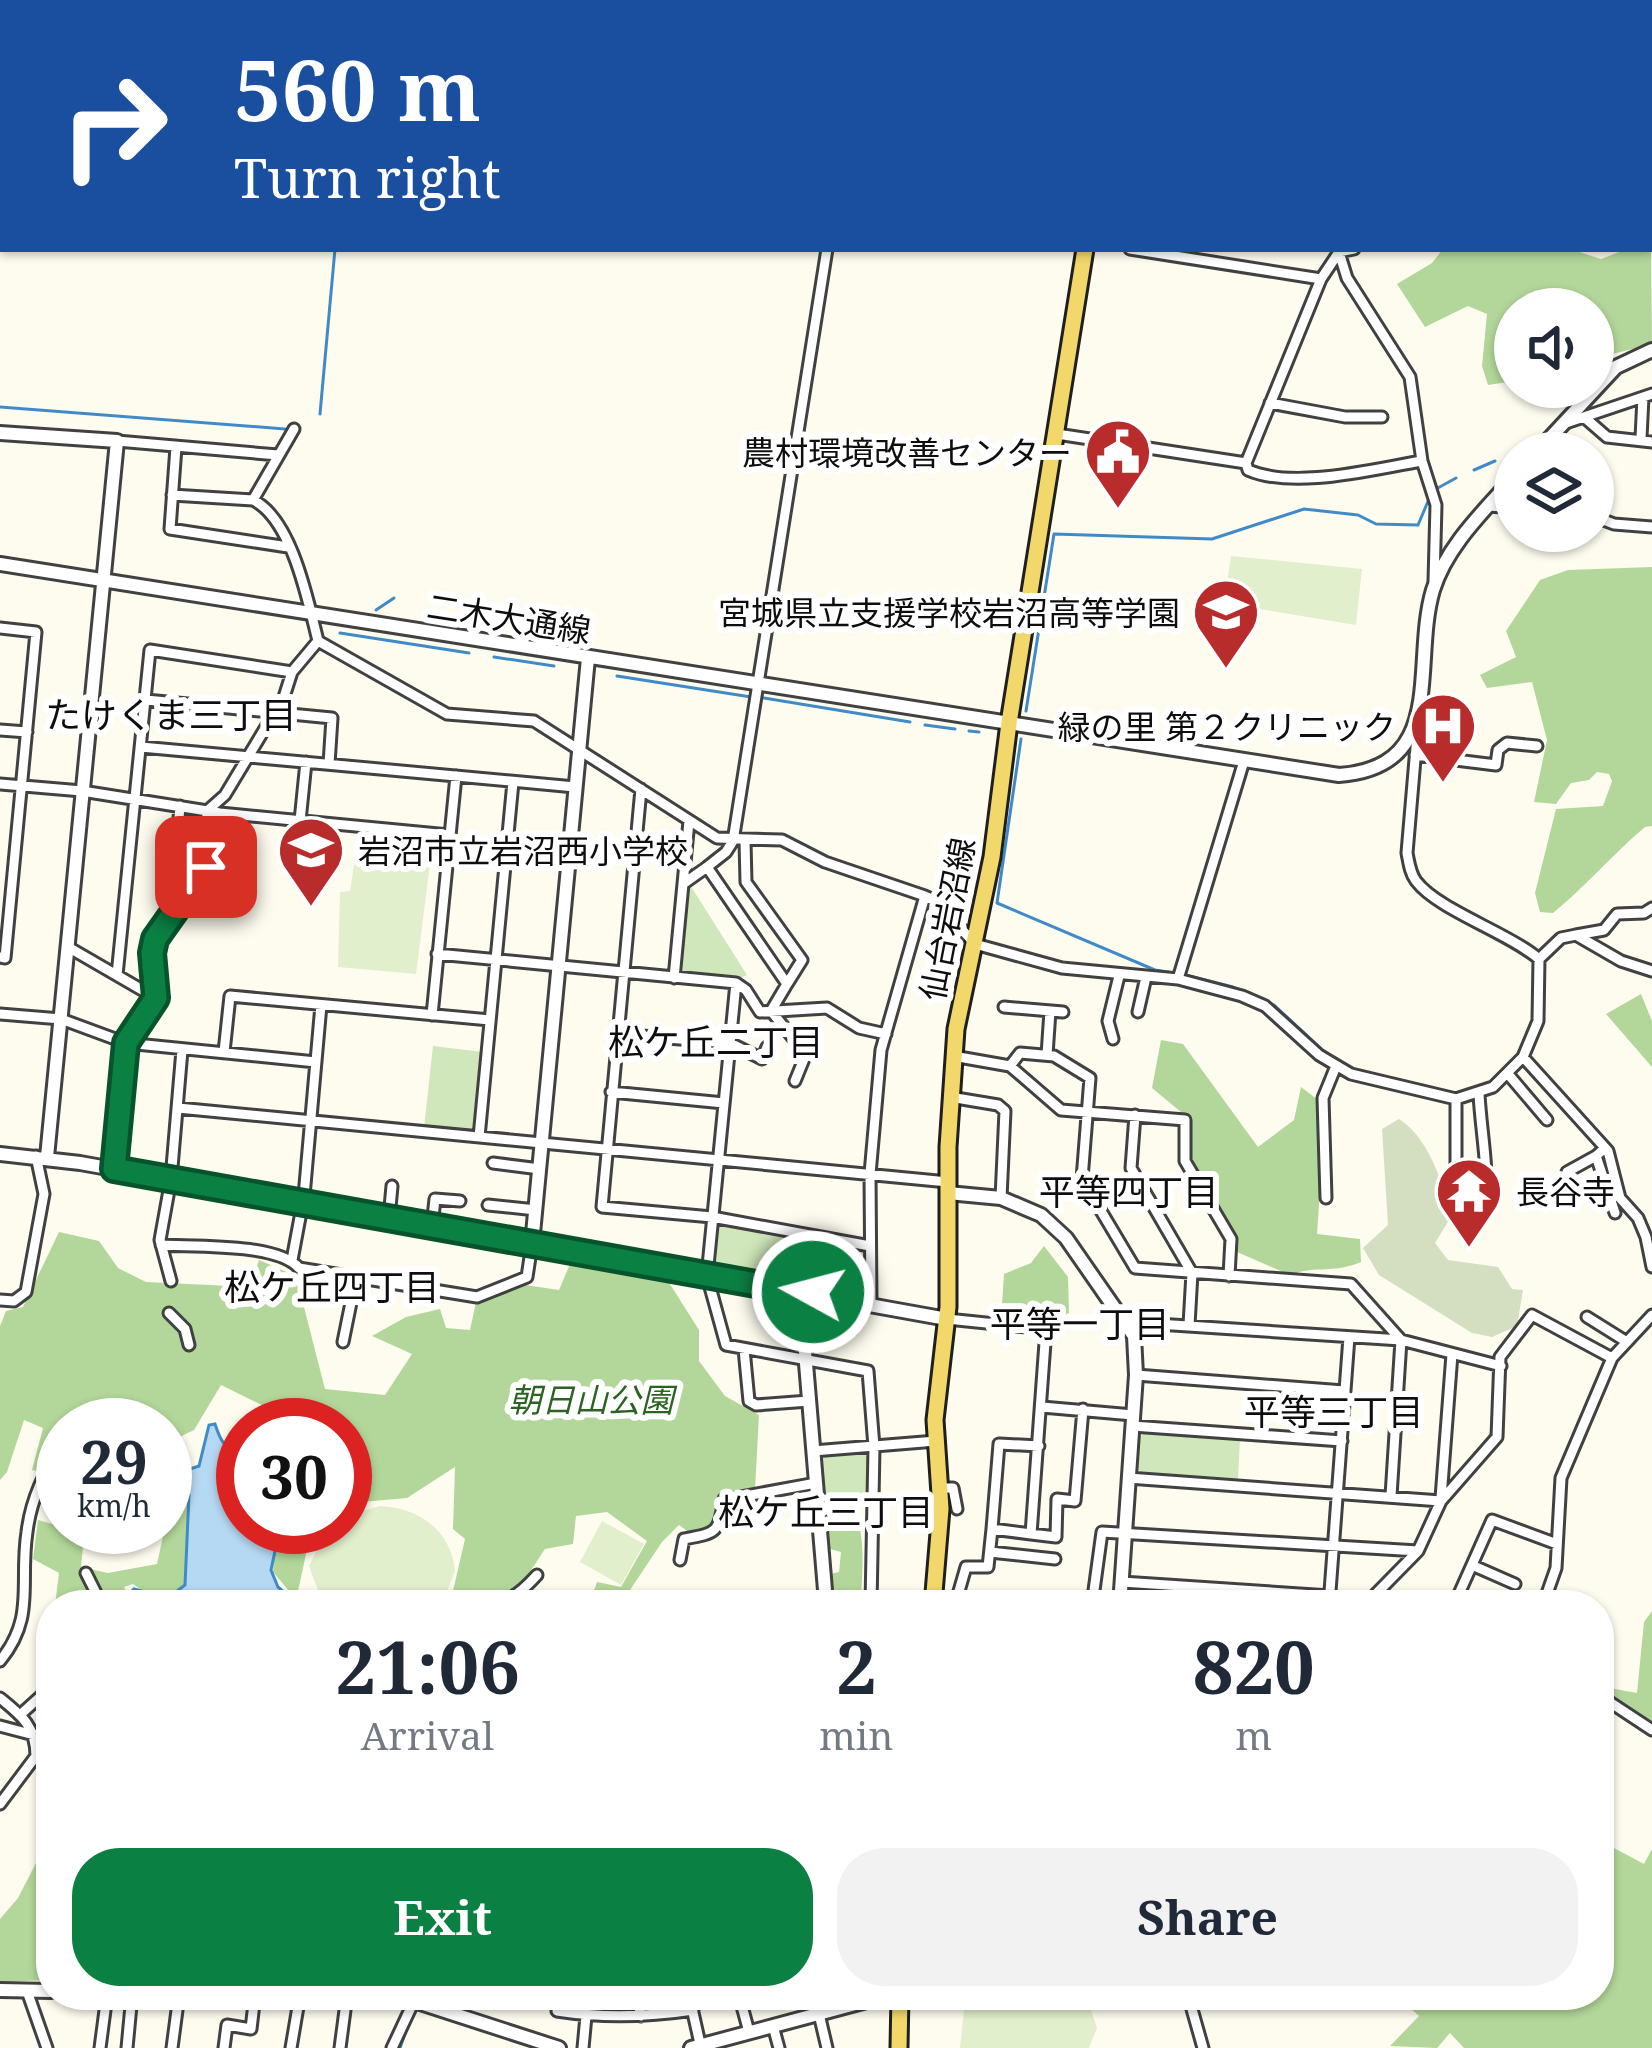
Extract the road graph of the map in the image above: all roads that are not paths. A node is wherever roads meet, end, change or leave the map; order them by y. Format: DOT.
graph roads {
  1 [pos="827,252"];
  2 [pos="1084,252"];
  3 [pos="1149,252"];
  4 [pos="1338,252"];
  5 [pos="1340,252"];
  6 [pos="1321,279"];
  7 [pos="1652,350"];
  8 [pos="1648,395"];
  9 [pos="1270,403"];
  10 [pos="1382,417"];
  11 [pos="1584,417"];
  12 [pos="1561,425"];
  13 [pos="294,429"];
  14 [pos="1555,432"];
  15 [pos="0,433"];
  16 [pos="1057,434"];
  17 [pos="1647,440"];
  18 [pos="117,441"];
  19 [pos="176,447"];
  20 [pos="278,455"];
  21 [pos="1422,461"];
  22 [pos="1246,464"];
  23 [pos="172,495"];
  24 [pos="253,500"];
  25 [pos="1494,500"];
  26 [pos="1489,506"];
  27 [pos="1494,506"];
  28 [pos="1614,524"];
  29 [pos="1652,527"];
  30 [pos="288,547"];
  31 [pos="0,564"];
  32 [pos="103,581"];
  33 [pos="1434,586"];
  34 [pos="311,613"];
  35 [pos="0,628"];
  36 [pos="318,641"];
  37 [pos="588,658"];
  38 [pos="292,672"];
  39 [pos="760,684"];
  40 [pos="146,700"];
  41 [pos="276,712"];
  42 [pos="1419,713"];
  43 [pos="1009,723"];
  44 [pos="0,730"];
  45 [pos="27,732"];
  46 [pos="141,746"];
  47 [pos="1538,746"];
  48 [pos="579,747"];
  49 [pos="1415,755"];
  50 [pos="248,757"];
  51 [pos="1244,761"];
  52 [pos="305,762"];
  53 [pos="329,764"];
  54 [pos="456,776"];
  55 [pos="514,782"];
  56 [pos="0,784"];
  57 [pos="23,786"];
  58 [pos="575,787"];
  59 [pos="640,789"];
  60 [pos="82,791"];
  61 [pos="135,798"];
  62 [pos="180,806"];
  63 [pos="207,812"];
  64 [pos="300,821"];
  65 [pos="689,821"];
  66 [pos="449,836"];
  67 [pos="739,841"];
  68 [pos="0,842"];
  69 [pos="16,843"];
  70 [pos="707,867"];
  71 [pos="683,884"];
  72 [pos="925,896"];
  73 [pos="1652,908"];
  74 [pos="171,915"];
  75 [pos="1576,935"];
  76 [pos="975,944"];
  77 [pos="68,947"];
  78 [pos="437,954"];
  79 [pos="0,958"];
  80 [pos="1539,959"];
  81 [pos="496,960"];
  82 [pos="558,967"];
  83 [pos="1652,971"];
  84 [pos="623,972"];
  85 [pos="117,975"];
  86 [pos="1119,976"];
  87 [pos="1147,977"];
  88 [pos="674,978"];
  89 [pos="1178,979"];
  90 [pos="736,983"];
  91 [pos="787,984"];
  92 [pos="156,998"];
  93 [pos="321,1005"];
  94 [pos="1004,1006"];
  95 [pos="771,1011"];
  96 [pos="1050,1011"];
  97 [pos="1063,1012"];
  98 [pos="1138,1012"];
  99 [pos="0,1014"];
  100 [pos="432,1015"];
  101 [pos="61,1018"];
  102 [pos="490,1020"];
  103 [pos="617,1034"];
  104 [pos="886,1034"];
  105 [pos="1113,1039"];
  106 [pos="126,1043"];
  107 [pos="730,1043"];
  108 [pos="767,1047"];
  109 [pos="182,1050"];
  110 [pos="224,1052"];
  111 [pos="1047,1055"];
  112 [pos="953,1056"];
  113 [pos="1523,1057"];
  114 [pos="316,1062"];
  115 [pos="1010,1066"];
  116 [pos="1336,1066"];
  117 [pos="1508,1074"];
  118 [pos="795,1081"];
  119 [pos="611,1092"];
  120 [pos="1479,1094"];
  121 [pos="950,1097"];
  122 [pos="1456,1099"];
  123 [pos="724,1103"];
  124 [pos="178,1108"];
  125 [pos="1087,1112"];
  126 [pos="1135,1115"];
  127 [pos="1547,1120"];
  128 [pos="311,1121"];
  129 [pos="479,1137"];
  130 [pos="542,1144"];
  131 [pos="606,1150"];
  132 [pos="1600,1152"];
  133 [pos="0,1154"];
  134 [pos="42,1157"];
  135 [pos="718,1161"];
  136 [pos="493,1163"];
  137 [pos="1456,1167"];
  138 [pos="114,1169"];
  139 [pos="540,1169"];
  140 [pos="1567,1172"];
  141 [pos="870,1174"];
  142 [pos="171,1179"];
  143 [pos="392,1186"];
  144 [pos="948,1188"];
  145 [pos="1001,1198"];
  146 [pos="1326,1198"];
  147 [pos="303,1202"];
  148 [pos="460,1202"];
  149 [pos="488,1205"];
  150 [pos="1485,1205"];
  151 [pos="536,1210"];
  152 [pos="1615,1213"];
  153 [pos="712,1217"];
  154 [pos="388,1218"];
  155 [pos="432,1226"];
  156 [pos="819,1237"];
  157 [pos="532,1244"];
  158 [pos="161,1245"];
  159 [pos="870,1246"];
  160 [pos="292,1261"];
  161 [pos="1652,1267"];
  162 [pos="1192,1273"];
  163 [pos="707,1276"];
  164 [pos="1228,1276"];
  165 [pos="356,1278"];
  166 [pos="171,1281"];
  167 [pos="806,1293"];
  168 [pos="0,1300"];
  169 [pos="871,1305"];
  170 [pos="169,1313"];
  171 [pos="1652,1315"];
  172 [pos="1587,1317"];
  173 [pos="947,1319"];
  174 [pos="1127,1322"];
  175 [pos="1153,1324"];
  176 [pos="1189,1325"];
  177 [pos="1348,1337"];
  178 [pos="1401,1340"];
  179 [pos="343,1342"];
  180 [pos="1627,1342"];
  181 [pos="189,1345"];
  182 [pos="1136,1346"];
  183 [pos="744,1349"];
  184 [pos="1452,1354"];
  185 [pos="1612,1358"];
  186 [pos="806,1359"];
  187 [pos="1501,1366"];
  188 [pos="1136,1375"];
  189 [pos="1345,1391"];
  190 [pos="809,1401"];
  191 [pos="1042,1407"];
  192 [pos="1083,1409"];
  193 [pos="1132,1421"];
  194 [pos="936,1441"];
  195 [pos="1342,1441"];
  196 [pos="1039,1446"];
  197 [pos="874,1447"];
  198 [pos="813,1451"];
  199 [pos="1128,1478"];
  200 [pos="816,1483"];
  201 [pos="941,1489"];
  202 [pos="1338,1492"];
  203 [pos="36,1494"];
  204 [pos="1390,1496"];
  205 [pos="1441,1501"];
  206 [pos="957,1509"];
  207 [pos="992,1529"];
  208 [pos="1125,1531"];
  209 [pos="1031,1534"];
  210 [pos="1334,1544"];
  211 [pos="1557,1544"];
  212 [pos="1418,1550"];
  213 [pos="990,1552"];
  214 [pos="1055,1558"];
  215 [pos="680,1560"];
  216 [pos="1474,1566"];
  217 [pos="86,1573"];
  218 [pos="537,1576"];
  219 [pos="1122,1582"];
  220 [pos="1515,1584"];
  221 [pos="1172,1586"];
  222 [pos="94,1590"];
  223 [pos="521,1590"];
  224 [pos="824,1590"];
  225 [pos="871,1590"];
  226 [pos="934,1590"];
  227 [pos="959,1590"];
  228 [pos="1094,1590"];
  229 [pos="1121,1590"];
  230 [pos="1172,1590"];
  231 [pos="1214,1590"];
  232 [pos="1331,1590"];
  233 [pos="1379,1590"];
  234 [pos="1462,1590"];
  235 [pos="1548,1590"];
  236 [pos="0,1661"];
  237 [pos="0,1698"];
  238 [pos="36,1700"];
  239 [pos="1614,1705"];
  240 [pos="21,1714"];
  241 [pos="0,1726"];
  242 [pos="1652,1730"];
  243 [pos="34,1736"];
  244 [pos="0,1804"];
  245 [pos="0,1990"];
  246 [pos="27,1990"];
  247 [pos="36,1990"];
  248 [pos="105,2010"];
  249 [pos="131,2010"];
  250 [pos="176,2010"];
  251 [pos="253,2010"];
  252 [pos="297,2010"];
  253 [pos="345,2010"];
  254 [pos="410,2010"];
  255 [pos="458,2010"];
  256 [pos="557,2010"];
  257 [pos="639,2010"];
  258 [pos="693,2010"];
  259 [pos="743,2010"];
  260 [pos="828,2010"];
  261 [pos="900,2010"];
  262 [pos="1192,2010"];
  263 [pos="819,2014"];
  264 [pos="586,2016"];
  265 [pos="641,2016"];
  266 [pos="773,2026"];
  267 [pos="748,2032"];
  268 [pos="47,2048"];
  269 [pos="100,2048"];
  270 [pos="127,2048"];
  271 [pos="172,2048"];
  272 [pos="224,2048"];
  273 [pos="291,2048"];
  274 [pos="340,2048"];
  275 [pos="392,2048"];
  276 [pos="559,2048"];
  277 [pos="583,2048"];
  278 [pos="698,2048"];
  279 [pos="778,2048"];
  280 [pos="827,2048"];
  281 [pos="899,2048"];
  282 [pos="1203,2048"];
  1 -- 39 [label="street"];
  2 -- 16 [label="main road, 仙台岩沼線"];
  3 -- 6 [label="street"];
  4 -- 6 [label="street"];
  5 -- 21 [label="street"];
  6 -- 9 [label="street"];
  7 -- 12 [label="street"];
  8 -- 11 [label="street"];
  8 -- 17 [label="street"];
  9 -- 10 [label="street"];
  9 -- 22 [label="street"];
  11 -- 12 [label="street"];
  11 -- 17 [label="street"];
  12 -- 14 [label="street"];
  13 -- 20 [label="street"];
  15 -- 18 [label="street"];
  16 -- 22 [label="street"];
  16 -- 43 [label="main road, 仙台岩沼線"];
  18 -- 19 [label="street"];
  18 -- 32 [label="street"];
  19 -- 20 [label="street"];
  19 -- 23 [label="street"];
  20 -- 24 [label="street"];
  21 -- 22 [label="street"];
  21 -- 33 [label="street"];
  23 -- 24 [label="street"];
  23 -- 30 [label="street"];
  24 -- 30 [label="street"];
  25 -- 26 [label="street"];
  26 -- 27 [label="street"];
  26 -- 33 [label="street"];
  28 -- 29 [label="street"];
  30 -- 34 [label="street"];
  31 -- 32 [label="street, 二木大通線"];
  32 -- 34 [label="street, 二木大通線"];
  32 -- 60 [label="street"];
  33 -- 42 [label="street"];
  34 -- 36 [label="street"];
  34 -- 37 [label="street, 二木大通線"];
  35 -- 45 [label="street"];
  36 -- 38 [label="street"];
  36 -- 48 [label="street"];
  37 -- 39 [label="street, 二木大通線"];
  37 -- 48 [label="street"];
  38 -- 40 [label="street"];
  38 -- 41 [label="street"];
  39 -- 43 [label="street, 二木大通線"];
  39 -- 67 [label="street"];
  40 -- 41 [label="street"];
  40 -- 46 [label="street"];
  41 -- 50 [label="street"];
  41 -- 53 [label="street"];
  42 -- 49 [label="street"];
  42 -- 51 [label="street, 二木大通線"];
  43 -- 51 [label="street, 二木大通線"];
  43 -- 76 [label="main road, 仙台岩沼線"];
  44 -- 45 [label="street"];
  45 -- 57 [label="street"];
  46 -- 50 [label="street"];
  46 -- 61 [label="street"];
  47 -- 49 [label="street"];
  48 -- 58 [label="street"];
  48 -- 59 [label="street"];
  49 -- 80 [label="street"];
  50 -- 52 [label="street"];
  50 -- 63 [label="street"];
  51 -- 89 [label="street"];
  52 -- 53 [label="street"];
  52 -- 64 [label="street"];
  53 -- 54 [label="street"];
  54 -- 55 [label="street"];
  54 -- 66 [label="street"];
  55 -- 58 [label="street"];
  55 -- 81 [label="street"];
  56 -- 57 [label="street"];
  57 -- 60 [label="street"];
  57 -- 69 [label="street"];
  58 -- 82 [label="street"];
  59 -- 65 [label="street"];
  59 -- 84 [label="street"];
  60 -- 61 [label="street"];
  60 -- 77 [label="street"];
  61 -- 62 [label="street"];
  61 -- 85 [label="street"];
  62 -- 63 [label="street"];
  62 -- 74 [label="street"];
  63 -- 64 [label="street"];
  63 -- 74 [label="street"];
  64 -- 66 [label="street"];
  65 -- 67 [label="street"];
  65 -- 71 [label="street"];
  66 -- 78 [label="street"];
  67 -- 70 [label="street"];
  67 -- 72 [label="street"];
  67 -- 91 [label="street"];
  68 -- 69 [label="street"];
  69 -- 79 [label="street"];
  70 -- 71 [label="street"];
  70 -- 91 [label="street"];
  71 -- 88 [label="street"];
  72 -- 76 [label="street"];
  72 -- 104 [label="street"];
  73 -- 75 [label="street"];
  74 -- 92 [label="street"];
  75 -- 80 [label="street"];
  75 -- 83 [label="street"];
  76 -- 86 [label="street"];
  76 -- 112 [label="main road, 仙台岩沼線"];
  77 -- 85 [label="street"];
  77 -- 101 [label="street"];
  78 -- 81 [label="street"];
  78 -- 100 [label="street"];
  80 -- 113 [label="street"];
  81 -- 82 [label="street"];
  81 -- 102 [label="street"];
  82 -- 84 [label="street"];
  82 -- 130 [label="street"];
  84 -- 88 [label="street"];
  84 -- 103 [label="street"];
  85 -- 92 [label="street"];
  86 -- 87 [label="street"];
  86 -- 105 [label="street"];
  87 -- 89 [label="street"];
  87 -- 98 [label="street"];
  88 -- 90 [label="street"];
  89 -- 116 [label="street"];
  90 -- 95 [label="street"];
  90 -- 107 [label="street"];
  91 -- 95 [label="street"];
  92 -- 106 [label="street"];
  93 -- 100 [label="street"];
  93 -- 110 [label="street"];
  93 -- 114 [label="street"];
  94 -- 96 [label="street"];
  95 -- 104 [label="street"];
  95 -- 118 [label="street"];
  96 -- 97 [label="street"];
  96 -- 111 [label="street"];
  99 -- 101 [label="street"];
  100 -- 102 [label="street"];
  101 -- 106 [label="street"];
  101 -- 134 [label="street"];
  102 -- 129 [label="street"];
  103 -- 107 [label="street"];
  103 -- 119 [label="street"];
  104 -- 141 [label="street"];
  106 -- 109 [label="street"];
  106 -- 138 [label="street"];
  107 -- 108 [label="street"];
  107 -- 123 [label="street"];
  109 -- 110 [label="street"];
  109 -- 124 [label="street"];
  110 -- 114 [label="street"];
  111 -- 115 [label="street"];
  111 -- 125 [label="street"];
  112 -- 115 [label="street"];
  112 -- 121 [label="main road, 仙台岩沼線"];
  113 -- 117 [label="street"];
  113 -- 132 [label="street"];
  114 -- 128 [label="street"];
  115 -- 125 [label="street"];
  116 -- 122 [label="street"];
  116 -- 146 [label="street"];
  117 -- 120 [label="street"];
  117 -- 127 [label="street"];
  119 -- 123 [label="street"];
  119 -- 131 [label="street"];
  120 -- 122 [label="street"];
  120 -- 150 [label="street"];
  121 -- 144 [label="main road, 仙台岩沼線"];
  121 -- 145 [label="street"];
  122 -- 137 [label="street"];
  123 -- 135 [label="street"];
  124 -- 128 [label="street"];
  124 -- 142 [label="street"];
  125 -- 126 [label="street"];
  125 -- 162 [label="street"];
  126 -- 162 [label="street"];
  126 -- 164 [label="street"];
  128 -- 129 [label="street"];
  128 -- 147 [label="street"];
  129 -- 130 [label="street"];
  130 -- 131 [label="street"];
  130 -- 139 [label="street"];
  131 -- 135 [label="street"];
  131 -- 153 [label="street"];
  132 -- 140 [label="street"];
  132 -- 152 [label="street"];
  132 -- 161 [label="street"];
  133 -- 134 [label="street"];
  134 -- 138 [label="street"];
  134 -- 168 [label="street"];
  135 -- 141 [label="street"];
  135 -- 153 [label="street"];
  136 -- 139 [label="street"];
  138 -- 142 [label="street"];
  139 -- 151 [label="street"];
  141 -- 144 [label="street"];
  141 -- 159 [label="street"];
  142 -- 147 [label="street"];
  142 -- 158 [label="street"];
  143 -- 154 [label="street"];
  144 -- 145 [label="street"];
  144 -- 173 [label="main road, 仙台岩沼線"];
  145 -- 174 [label="street"];
  147 -- 154 [label="street"];
  147 -- 160 [label="street"];
  148 -- 155 [label="street"];
  149 -- 151 [label="street"];
  151 -- 157 [label="street"];
  153 -- 156 [label="street"];
  153 -- 163 [label="street"];
  154 -- 155 [label="street"];
  155 -- 157 [label="street"];
  156 -- 159 [label="street"];
  156 -- 167 [label="street"];
  157 -- 163 [label="street"];
  157 -- 165 [label="street"];
  158 -- 160 [label="street"];
  158 -- 166 [label="street"];
  159 -- 169 [label="street"];
  160 -- 165 [label="street"];
  162 -- 164 [label="street"];
  162 -- 176 [label="street"];
  163 -- 167 [label="street"];
  163 -- 183 [label="street"];
  164 -- 178 [label="street"];
  165 -- 179 [label="street"];
  167 -- 169 [label="street"];
  167 -- 186 [label="street"];
  169 -- 173 [label="street"];
  170 -- 181 [label="street"];
  171 -- 180 [label="street"];
  172 -- 180 [label="street"];
  173 -- 191 [label="street"];
  173 -- 194 [label="main road, 仙台岩沼線"];
  174 -- 175 [label="street"];
  174 -- 182 [label="street"];
  175 -- 176 [label="street"];
  175 -- 182 [label="street"];
  176 -- 177 [label="street"];
  177 -- 178 [label="street"];
  177 -- 189 [label="street"];
  178 -- 184 [label="street"];
  178 -- 204 [label="street"];
  180 -- 185 [label="street"];
  182 -- 188 [label="street"];
  183 -- 186 [label="street"];
  183 -- 190 [label="street"];
  184 -- 187 [label="street"];
  184 -- 205 [label="street"];
  185 -- 187 [label="street"];
  185 -- 211 [label="street"];
  186 -- 190 [label="street"];
  186 -- 197 [label="street"];
  187 -- 205 [label="street"];
  188 -- 189 [label="street"];
  188 -- 193 [label="street"];
  189 -- 195 [label="street"];
  190 -- 198 [label="street"];
  191 -- 192 [label="street"];
  191 -- 196 [label="street"];
  192 -- 193 [label="street"];
  192 -- 209 [label="street"];
  193 -- 195 [label="street"];
  193 -- 199 [label="street"];
  194 -- 197 [label="street"];
  194 -- 201 [label="main road, 仙台岩沼線"];
  195 -- 202 [label="street"];
  196 -- 207 [label="street"];
  196 -- 209 [label="street"];
  197 -- 198 [label="street"];
  197 -- 225 [label="street"];
  198 -- 200 [label="street"];
  199 -- 202 [label="street"];
  199 -- 208 [label="street"];
  200 -- 215 [label="street"];
  200 -- 224 [label="street"];
  201 -- 206 [label="street"];
  201 -- 226 [label="main road, 仙台岩沼線"];
  202 -- 204 [label="street"];
  202 -- 210 [label="street"];
  203 -- 236 [label="street"];
  204 -- 205 [label="street"];
  205 -- 212 [label="street"];
  207 -- 209 [label="street"];
  207 -- 213 [label="street"];
  208 -- 210 [label="street"];
  208 -- 219 [label="street"];
  208 -- 228 [label="street"];
  210 -- 212 [label="street"];
  210 -- 232 [label="street"];
  211 -- 216 [label="street"];
  211 -- 235 [label="street"];
  212 -- 233 [label="street"];
  213 -- 214 [label="street"];
  213 -- 227 [label="street"];
  216 -- 220 [label="street"];
  216 -- 234 [label="street"];
  217 -- 222 [label="street"];
  218 -- 223 [label="street"];
  219 -- 221 [label="street"];
  219 -- 229 [label="street"];
  221 -- 230 [label="street"];
  221 -- 231 [label="street"];
  237 -- 240 [label="street"];
  238 -- 240 [label="street"];
  239 -- 242 [label="street"];
  240 -- 243 [label="street"];
  241 -- 243 [label="street"];
  243 -- 244 [label="street"];
  245 -- 246 [label="street"];
  246 -- 247 [label="street"];
  246 -- 268 [label="street"];
  248 -- 269 [label="street"];
  249 -- 270 [label="street"];
  250 -- 271 [label="street"];
  251 -- 272 [label="street"];
  252 -- 273 [label="street"];
  253 -- 274 [label="street"];
  254 -- 275 [label="street"];
  255 -- 276 [label="street"];
  256 -- 264 [label="street"];
  257 -- 265 [label="street"];
  258 -- 265 [label="street"];
  258 -- 278 [label="street"];
  259 -- 267 [label="street"];
  260 -- 263 [label="street"];
  261 -- 281 [label="main road"];
  262 -- 282 [label="street"];
  263 -- 266 [label="street"];
  263 -- 280 [label="street"];
  264 -- 265 [label="street"];
  264 -- 277 [label="street"];
  266 -- 267 [label="street"];
  266 -- 279 [label="street"];
  267 -- 278 [label="street"];
}
